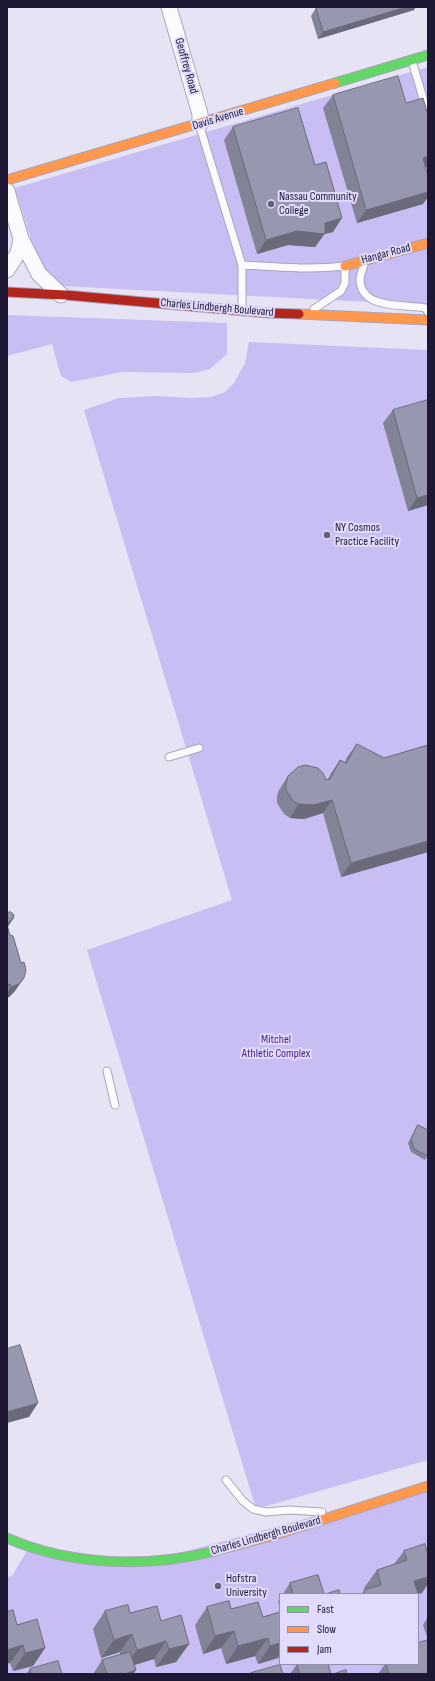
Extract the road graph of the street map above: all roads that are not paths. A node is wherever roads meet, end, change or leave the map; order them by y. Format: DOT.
graph roads {
  1 [pos="169,7"];
  2 [pos="428,55"];
  3 [pos="412,60"];
  4 [pos="428,115"];
  5 [pos="200,124"];
  6 [pos="7,180"];
  7 [pos="7,191"];
  8 [pos="21,239"];
  9 [pos="428,243"];
  10 [pos="365,260"];
  11 [pos="242,265"];
  12 [pos="345,266"];
  13 [pos="7,270"];
  14 [pos="7,292"];
  15 [pos="61,295"];
  16 [pos="242,311"];
  17 [pos="428,312"];
  18 [pos="307,314"];
  19 [pos="428,320"];
  20 [pos="200,748"];
  21 [pos="169,758"];
  22 [pos="107,1071"];
  23 [pos="115,1105"];
  24 [pos="226,1480"];
  25 [pos="428,1486"];
  26 [pos="341,1514"];
  27 [pos="7,1538"];
  1 -- 5 [label="street, Geoffrey Road"];
  2 -- 3 [label="street, Davis Avenue"];
  3 -- 4 [label="lane"];
  3 -- 5 [label="street, Davis Avenue"];
  5 -- 6 [label="street, Davis Avenue"];
  5 -- 11 [label="lane"];
  7 -- 8 [label="street"];
  8 -- 13 [label="street"];
  8 -- 15 [label="street"];
  9 -- 10 [label="street, Hangar Road"];
  10 -- 12 [label="street, Hangar Road"];
  10 -- 17 [label="lane"];
  11 -- 12 [label="lane"];
  11 -- 16 [label="lane"];
  12 -- 18 [label="lane"];
  14 -- 15 [label="street, Charles Lindbergh Boulevard"];
  15 -- 16 [label="street, Charles Lindbergh Boulevard"];
  16 -- 18 [label="street, Charles Lindbergh Boulevard"];
  18 -- 19 [label="street, Charles Lindbergh Boulevard"];
  20 -- 21 [label="lane"];
  22 -- 23 [label="lane"];
  24 -- 26 [label="lane"];
  25 -- 26 [label="street, Charles Lindbergh Boulevard"];
  26 -- 27 [label="street, Charles Lindbergh Boulevard"];
}
